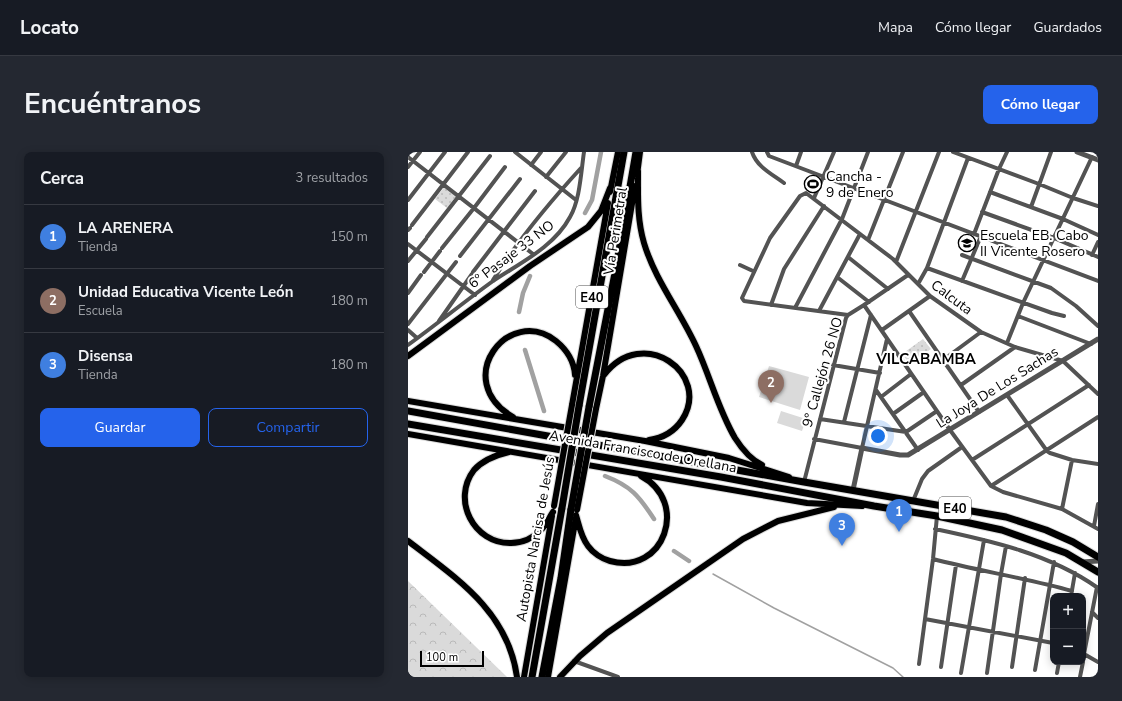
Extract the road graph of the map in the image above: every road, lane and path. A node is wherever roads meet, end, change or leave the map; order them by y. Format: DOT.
graph roads {
  1 [pos="420,152"];
  2 [pos="444,152"];
  3 [pos="468,152"];
  4 [pos="515,152"];
  5 [pos="541,152"];
  6 [pos="566,152"];
  7 [pos="584,152"];
  8 [pos="618,152"];
  9 [pos="624,152"];
  10 [pos="636,152"];
  11 [pos="640,152"];
  12 [pos="752,152"];
  13 [pos="801,152"];
  14 [pos="834,152"];
  15 [pos="868,152"];
  16 [pos="903,152"];
  17 [pos="939,152"];
  18 [pos="953,152"];
  19 [pos="967,152"];
  20 [pos="1006,152"];
  21 [pos="1051,152"];
  22 [pos="1078,152"];
  23 [pos="768,154"];
  24 [pos="490,156"];
  25 [pos="408,157"];
  26 [pos="966,157"];
  27 [pos="1092,158"];
  28 [pos="1098,160"];
  29 [pos="413,161"];
  30 [pos="531,165"];
  31 [pos="796,166"];
  32 [pos="408,167"];
  33 [pos="505,167"];
  34 [pos="582,168"];
  35 [pos="999,169"];
  36 [pos="638,171"];
  37 [pos="429,173"];
  38 [pos="824,176"];
  39 [pos="546,177"];
  40 [pos="520,179"];
  41 [pos="784,183"];
  42 [pos="443,184"];
  43 [pos="1039,184"];
  44 [pos="610,188"];
  45 [pos="854,188"];
  46 [pos="562,189"];
  47 [pos="535,191"];
  48 [pos="990,192"];
  49 [pos="458,196"];
  50 [pos="814,198"];
  51 [pos="1073,198"];
  52 [pos="884,199"];
  53 [pos="408,200"];
  54 [pos="576,200"];
  55 [pos="824,206"];
  56 [pos="1098,206"];
  57 [pos="1031,207"];
  58 [pos="474,208"];
  59 [pos="916,211"];
  60 [pos="982,212"];
  61 [pos="489,219"];
  62 [pos="842,219"];
  63 [pos="1063,219"];
  64 [pos="945,222"];
  65 [pos="410,228"];
  66 [pos="504,231"];
  67 [pos="860,234"];
  68 [pos="974,234"];
  69 [pos="1098,235"];
  70 [pos="981,236"];
  71 [pos="1054,238"];
  72 [pos="868,240"];
  73 [pos="1098,242"];
  74 [pos="519,243"];
  75 [pos="408,244"];
  76 [pos="416,250"];
  77 [pos="533,254"];
  78 [pos="962,255"];
  79 [pos="1092,255"];
  80 [pos="460,256"];
  81 [pos="848,257"];
  82 [pos="1098,257"];
  83 [pos="972,258"];
  84 [pos="408,260"];
  85 [pos="1044,260"];
  86 [pos="432,262"];
  87 [pos="456,262"];
  88 [pos="896,262"];
  89 [pos="740,265"];
  90 [pos="926,268"];
  91 [pos="753,271"];
  92 [pos="448,273"];
  93 [pos="908,275"];
  94 [pos="838,276"];
  95 [pos="962,281"];
  96 [pos="1033,281"];
  97 [pos="1098,281"];
  98 [pos="492,282"];
  99 [pos="918,284"];
  100 [pos="463,286"];
  101 [pos="888,289"];
  102 [pos="408,292"];
  103 [pos="475,295"];
  104 [pos="930,296"];
  105 [pos="869,302"];
  106 [pos="1023,303"];
  107 [pos="771,305"];
  108 [pos="864,306"];
  109 [pos="795,308"];
  110 [pos="819,311"];
  111 [pos="909,311"];
  112 [pos="848,315"];
  113 [pos="871,315"];
  114 [pos="1018,316"];
  115 [pos="1064,316"];
  116 [pos="408,324"];
  117 [pos="436,325"];
  118 [pos="1098,326"];
  119 [pos="408,330"];
  120 [pos="882,330"];
  121 [pos="981,332"];
  122 [pos="418,338"];
  123 [pos="887,339"];
  124 [pos="1098,339"];
  125 [pos="1007,343"];
  126 [pos="1091,344"];
  127 [pos="408,345"];
  128 [pos="1015,347"];
  129 [pos="408,356"];
  130 [pos="943,360"];
  131 [pos="1063,361"];
  132 [pos="833,365"];
  133 [pos="857,370"];
  134 [pos="880,373"];
  135 [pos="911,374"];
  136 [pos="604,376"];
  137 [pos="576,380"];
  138 [pos="960,385"];
  139 [pos="1089,385"];
  140 [pos="876,390"];
  141 [pos="924,392"];
  142 [pos="1098,394"];
  143 [pos="1008,395"];
  144 [pos="881,397"];
  145 [pos="408,401"];
  146 [pos="576,405"];
  147 [pos="592,408"];
  148 [pos="408,411"];
  149 [pos="937,411"];
  150 [pos="979,412"];
  151 [pos="893,414"];
  152 [pos="1098,418"];
  153 [pos="516,419"];
  154 [pos="820,419"];
  155 [pos="844,422"];
  156 [pos="408,424"];
  157 [pos="1028,424"];
  158 [pos="868,426"];
  159 [pos="950,430"];
  160 [pos="906,432"];
  161 [pos="408,434"];
  162 [pos="814,439"];
  163 [pos="645,441"];
  164 [pos="962,447"];
  165 [pos="862,448"];
  166 [pos="918,450"];
  167 [pos="513,451"];
  168 [pos="1047,451"];
  169 [pos="972,460"];
  170 [pos="1072,460"];
  171 [pos="1098,464"];
  172 [pos="770,470"];
  173 [pos="636,473"];
  174 [pos="804,482"];
  175 [pos="991,486"];
  176 [pos="853,490"];
  177 [pos="912,501"];
  178 [pos="1098,504"];
  179 [pos="840,506"];
  180 [pos="874,506"];
  181 [pos="556,509"];
  182 [pos="1062,509"];
  183 [pos="575,511"];
  184 [pos="937,516"];
  185 [pos="1094,526"];
  186 [pos="935,529"];
  187 [pos="1098,529"];
  188 [pos="984,540"];
  189 [pos="408,541"];
  190 [pos="1006,546"];
  191 [pos="1098,556"];
  192 [pos="933,559"];
  193 [pos="1098,561"];
  194 [pos="1054,562"];
  195 [pos="1082,562"];
  196 [pos="956,565"];
  197 [pos="979,570"];
  198 [pos="1098,572"];
  199 [pos="1075,573"];
  200 [pos="1001,574"];
  201 [pos="1025,578"];
  202 [pos="1050,585"];
  203 [pos="1097,587"];
  204 [pos="1072,591"];
  205 [pos="1092,612"];
  206 [pos="1098,618"];
  207 [pos="925,620"];
  208 [pos="947,623"];
  209 [pos="969,628"];
  210 [pos="992,631"];
  211 [pos="1017,636"];
  212 [pos="1040,641"];
  213 [pos="1086,642"];
  214 [pos="1050,643"];
  215 [pos="1086,653"];
  216 [pos="574,661"];
  217 [pos="1098,662"];
  218 [pos="918,664"];
  219 [pos="1059,665"];
  220 [pos="1082,665"];
  221 [pos="941,667"];
  222 [pos="1012,667"];
  223 [pos="1035,670"];
  224 [pos="961,673"];
  225 [pos="987,673"];
  226 [pos="1057,673"];
  227 [pos="517,677"];
  228 [pos="524,677"];
  229 [pos="532,677"];
  230 [pos="542,677"];
  231 [pos="548,677"];
  232 [pos="560,677"];
  233 [pos="618,677"];
  234 [pos="1080,677"];
  1 -- 29 [label="street"];
  2 -- 37 [label="street"];
  3 -- 42 [label="street"];
  4 -- 30 [label="street"];
  5 -- 30 [label="street"];
  6 -- 39 [label="street"];
  7 -- 34 [label="street, 6º Pasaje 33 NO"];
  8 -- 44 [label="main road, Vía Perimetral / E40"];
  9 -- 146 [label="highway, Vía Perimetral"];
  10 -- 147 [label="highway, Vía Perimetral"];
  11 -- 36 [label="main road, Vía Perimetral"];
  12 -- 41 [label="street"];
  13 -- 31 [label="street"];
  14 -- 38 [label="street"];
  15 -- 45 [label="street"];
  16 -- 52 [label="street"];
  17 -- 59 [label="street"];
  18 -- 26 [label="street"];
  19 -- 26 [label="street"];
  20 -- 35 [label="street"];
  21 -- 43 [label="street"];
  22 -- 27 [label="street"];
  23 -- 31 [label="street"];
  24 -- 49 [label="street"];
  25 -- 29 [label="street"];
  26 -- 35 [label="street"];
  26 -- 64 [label="street"];
  27 -- 28 [label="street"];
  27 -- 51 [label="street"];
  29 -- 32 [label="street"];
  29 -- 37 [label="street"];
  30 -- 39 [label="street"];
  31 -- 38 [label="street"];
  33 -- 58 [label="street"];
  34 -- 46 [label="street"];
  34 -- 54 [label="street, 6º Pasaje 33 NO"];
  35 -- 43 [label="street"];
  35 -- 48 [label="street"];
  36 -- 136 [label="main road, Vía Perimetral"];
  36 -- 172 [label="main road"];
  37 -- 42 [label="street"];
  37 -- 53 [label="street"];
  38 -- 45 [label="street"];
  38 -- 50 [label="street"];
  39 -- 46 [label="street"];
  40 -- 61 [label="street"];
  42 -- 49 [label="street"];
  42 -- 65 [label="street"];
  43 -- 51 [label="street"];
  43 -- 57 [label="street"];
  44 -- 129 [label="main road"];
  44 -- 137 [label="main road, Vía Perimetral / E40"];
  45 -- 52 [label="street"];
  45 -- 62 [label="street"];
  46 -- 54 [label="street"];
  46 -- 74 [label="street"];
  47 -- 66 [label="street"];
  48 -- 57 [label="street"];
  48 -- 60 [label="street"];
  49 -- 58 [label="street"];
  49 -- 76 [label="street"];
  50 -- 55 [label="street, Calcuta"];
  50 -- 91 [label="street, Calcuta"];
  51 -- 56 [label="street"];
  51 -- 63 [label="street"];
  52 -- 59 [label="street"];
  52 -- 72 [label="street"];
  54 -- 77 [label="street, 6º Pasaje 33 NO"];
  55 -- 62 [label="street, Calcuta"];
  55 -- 107 [label="street"];
  57 -- 63 [label="street"];
  58 -- 61 [label="street"];
  58 -- 86 [label="street"];
  59 -- 64 [label="street"];
  59 -- 88 [label="street"];
  60 -- 68 [label="street"];
  60 -- 71 [label="street"];
  61 -- 66 [label="street"];
  61 -- 80 [label="street"];
  62 -- 67 [label="street, Calcuta"];
  62 -- 109 [label="street"];
  63 -- 69 [label="street"];
  63 -- 71 [label="street"];
  64 -- 68 [label="street"];
  64 -- 90 [label="street"];
  66 -- 74 [label="street"];
  66 -- 100 [label="street"];
  67 -- 72 [label="street, Calcuta"];
  67 -- 81 [label="street"];
  68 -- 70 [label="street"];
  70 -- 83 [label="street"];
  70 -- 85 [label="street"];
  71 -- 79 [label="street"];
  71 -- 85 [label="street"];
  72 -- 88 [label="street, Calcuta"];
  73 -- 79 [label="street"];
  74 -- 77 [label="street"];
  74 -- 98 [label="street"];
  75 -- 76 [label="street"];
  76 -- 84 [label="street"];
  76 -- 86 [label="street"];
  77 -- 98 [label="street, 6º Pasaje 33 NO"];
  78 -- 83 [label="street"];
  79 -- 82 [label="street"];
  81 -- 94 [label="street"];
  81 -- 101 [label="street"];
  83 -- 95 [label="street"];
  83 -- 96 [label="street"];
  85 -- 96 [label="street"];
  85 -- 97 [label="street"];
  86 -- 92 [label="street"];
  86 -- 102 [label="street"];
  87 -- 92 [label="street"];
  88 -- 93 [label="street, Calcuta"];
  89 -- 91 [label="street"];
  90 -- 95 [label="street"];
  90 -- 99 [label="street"];
  91 -- 107 [label="street"];
  92 -- 100 [label="street"];
  92 -- 116 [label="street"];
  93 -- 99 [label="street, Calcuta"];
  93 -- 101 [label="street, 9° Callejón 26 NO"];
  94 -- 105 [label="street"];
  94 -- 110 [label="street"];
  95 -- 106 [label="street"];
  96 -- 106 [label="street"];
  96 -- 118 [label="street"];
  98 -- 103 [label="street, 6º Pasaje 33 NO"];
  99 -- 104 [label="street, Calcuta"];
  100 -- 103 [label="street"];
  100 -- 117 [label="street"];
  101 -- 105 [label="street, 9° Callejón 26 NO"];
  103 -- 117 [label="street, 6º Pasaje 33 NO"];
  104 -- 111 [label="street"];
  104 -- 121 [label="street, Calcuta"];
  105 -- 108 [label="street, 9° Callejón 26 NO"];
  106 -- 114 [label="street"];
  106 -- 115 [label="street"];
  107 -- 109 [label="street"];
  108 -- 112 [label="street, 9° Callejón 26 NO"];
  108 -- 113 [label="street"];
  109 -- 110 [label="street"];
  110 -- 112 [label="street"];
  111 -- 120 [label="street"];
  111 -- 130 [label="street"];
  112 -- 132 [label="street, 9° Callejón 26 NO"];
  113 -- 120 [label="street"];
  113 -- 133 [label="street"];
  114 -- 125 [label="street"];
  114 -- 126 [label="street"];
  117 -- 122 [label="street, 6º Pasaje 33 NO"];
  119 -- 122 [label="street"];
  120 -- 123 [label="street"];
  121 -- 125 [label="street, Calcuta"];
  121 -- 130 [label="street"];
  122 -- 127 [label="street, 6º Pasaje 33 NO"];
  123 -- 134 [label="street"];
  123 -- 135 [label="street"];
  124 -- 126 [label="street, La Joya De Los Sachas"];
  125 -- 128 [label="street, Calcuta"];
  126 -- 131 [label="street, La Joya De Los Sachas"];
  128 -- 131 [label="street, Calcuta"];
  128 -- 138 [label="street"];
  130 -- 138 [label="street"];
  131 -- 139 [label="street, Calcuta"];
  131 -- 143 [label="street, La Joya De Los Sachas"];
  132 -- 133 [label="street"];
  132 -- 154 [label="street, 9° Callejón 26 NO"];
  133 -- 134 [label="street"];
  133 -- 155 [label="street"];
  134 -- 140 [label="street"];
  135 -- 141 [label="street"];
  135 -- 144 [label="street"];
  136 -- 147 [label="main road, Vía Perimetral"];
  136 -- 163 [label="main road"];
  137 -- 146 [label="main road, Vía Perimetral / E40"];
  137 -- 153 [label="main road"];
  138 -- 150 [label="street"];
  139 -- 142 [label="street, Calcuta"];
  139 -- 157 [label="street"];
  140 -- 144 [label="street"];
  140 -- 158 [label="street"];
  141 -- 149 [label="street"];
  141 -- 151 [label="street"];
  143 -- 150 [label="street, La Joya De Los Sachas"];
  143 -- 157 [label="street"];
  144 -- 151 [label="street"];
  145 -- 153 [label="main road, Avenida Francisco de Orellana"];
  146 -- 181 [label="highway, Autopista Narcisa de Jesús, bridge"];
  147 -- 183 [label="highway, bridge"];
  148 -- 174 [label="highway, Avenida Francisco de Orellana"];
  149 -- 159 [label="street"];
  149 -- 160 [label="street"];
  150 -- 159 [label="street, La Joya De Los Sachas"];
  151 -- 160 [label="street"];
  152 -- 168 [label="street"];
  153 -- 163 [label="main road, Avenida Francisco de Orellana"];
  154 -- 155 [label="street"];
  154 -- 162 [label="street, 9° Callejón 26 NO"];
  155 -- 158 [label="street"];
  156 -- 180 [label="highway, Avenida Francisco de Orellana"];
  157 -- 168 [label="street"];
  157 -- 169 [label="street"];
  158 -- 160 [label="street"];
  158 -- 165 [label="street"];
  159 -- 164 [label="street"];
  159 -- 166 [label="street, La Joya De Los Sachas"];
  160 -- 166 [label="street"];
  161 -- 167 [label="main road, Avenida Francisco de Orellana"];
  162 -- 165 [label="street"];
  162 -- 174 [label="street, 9° Callejón 26 NO"];
  163 -- 172 [label="main road, Avenida Francisco de Orellana"];
  164 -- 169 [label="street"];
  164 -- 177 [label="street"];
  165 -- 166 [label="street, La Joya De Los Sachas"];
  165 -- 176 [label="street"];
  167 -- 173 [label="main road, Avenida Francisco de Orellana / E40"];
  167 -- 181 [label="main road"];
  168 -- 170 [label="street"];
  168 -- 175 [label="street"];
  169 -- 175 [label="street"];
  170 -- 171 [label="street"];
  170 -- 182 [label="street"];
  172 -- 174 [label="main road, Avenida Francisco de Orellana / E40"];
  173 -- 179 [label="main road, Avenida Francisco de Orellana / E40"];
  173 -- 183 [label="main road"];
  174 -- 176 [label="highway, Avenida Francisco de Orellana / E40"];
  175 -- 182 [label="street"];
  176 -- 177 [label="highway, Avenida Francisco de Orellana / E40"];
  177 -- 191 [label="highway, Avenida Francisco de Orellana / E40"];
  178 -- 185 [label="street"];
  179 -- 180 [label="main road, Avenida Francisco de Orellana / E40"];
  179 -- 216 [label="main road"];
  180 -- 184 [label="highway, Avenida Francisco de Orellana / E40"];
  181 -- 228 [label="main road, Autopista Narcisa de Jesús"];
  181 -- 229 [label="highway, Autopista Narcisa de Jesús"];
  182 -- 185 [label="street"];
  183 -- 230 [label="highway"];
  183 -- 231 [label="main road"];
  184 -- 186 [label="street"];
  184 -- 195 [label="highway, Avenida Francisco de Orellana / E40"];
  185 -- 187 [label="street"];
  186 -- 188 [label="street"];
  186 -- 192 [label="street"];
  188 -- 190 [label="street"];
  188 -- 197 [label="street"];
  189 -- 227 [label="main road"];
  190 -- 194 [label="street"];
  190 -- 200 [label="street"];
  192 -- 196 [label="street"];
  192 -- 207 [label="street"];
  193 -- 195 [label="street"];
  194 -- 199 [label="street"];
  194 -- 202 [label="street"];
  195 -- 198 [label="highway, Avenida Francisco de Orellana / E40"];
  196 -- 197 [label="street"];
  196 -- 208 [label="street"];
  197 -- 200 [label="street"];
  197 -- 209 [label="street"];
  199 -- 203 [label="street"];
  199 -- 204 [label="street"];
  200 -- 201 [label="street"];
  200 -- 210 [label="street"];
  201 -- 202 [label="street"];
  201 -- 211 [label="street"];
  202 -- 204 [label="street"];
  202 -- 212 [label="street"];
  203 -- 205 [label="street"];
  205 -- 206 [label="street"];
  205 -- 213 [label="street"];
  207 -- 208 [label="street"];
  207 -- 218 [label="street"];
  208 -- 209 [label="street"];
  208 -- 221 [label="street"];
  209 -- 210 [label="street"];
  209 -- 224 [label="street"];
  210 -- 211 [label="street"];
  210 -- 225 [label="street"];
  211 -- 212 [label="street"];
  211 -- 222 [label="street"];
  212 -- 214 [label="street"];
  212 -- 223 [label="street"];
  215 -- 217 [label="street"];
  216 -- 232 [label="main road"];
  216 -- 233 [label="street"];
  219 -- 226 [label="street"];
  220 -- 234 [label="street"];
}
